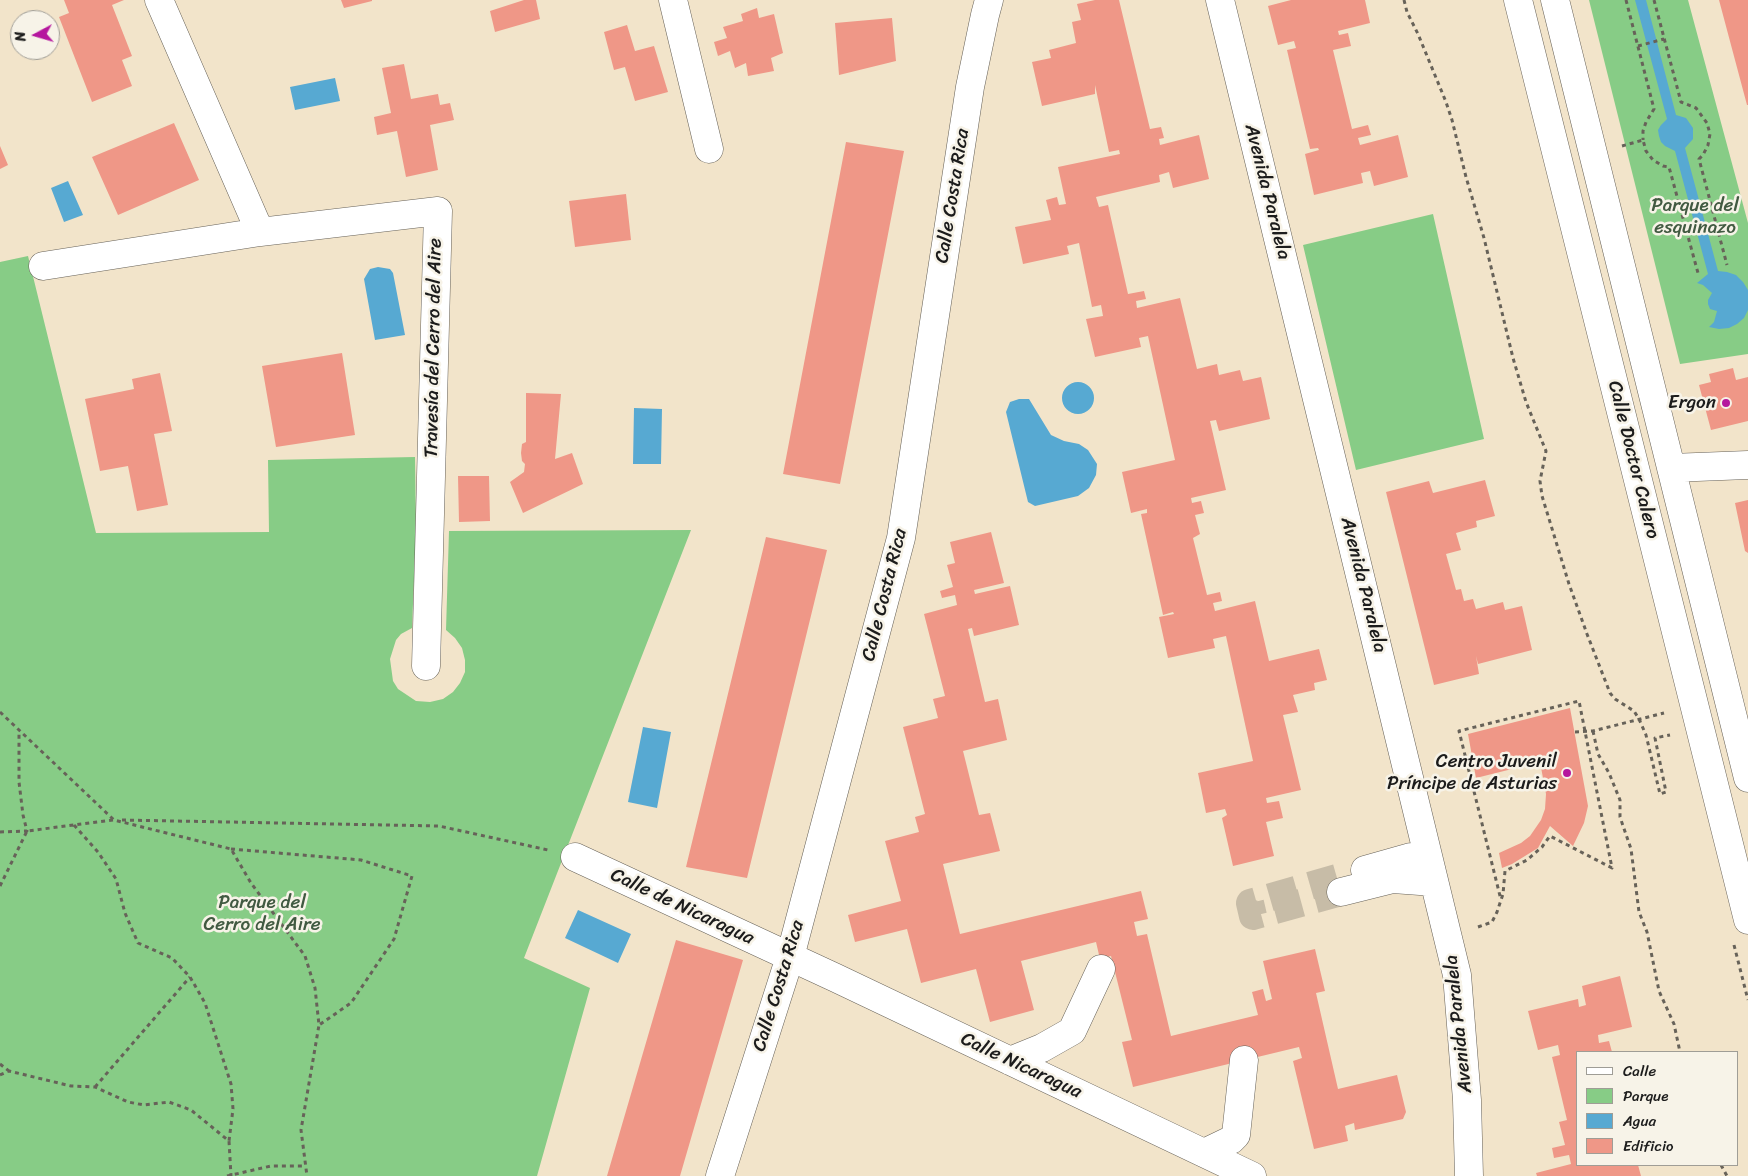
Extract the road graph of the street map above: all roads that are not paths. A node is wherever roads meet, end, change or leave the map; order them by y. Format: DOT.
graph roads {
  1 [pos="159,0"];
  2 [pos="673,0"];
  3 [pos="989,0"];
  4 [pos="1220,0"];
  5 [pos="1518,0"];
  6 [pos="1554,0"];
  7 [pos="709,149"];
  8 [pos="260,232"];
  9 [pos="43,266"];
  10 [pos="1748,465"];
  11 [pos="1671,468"];
  12 [pos="426,666"];
  13 [pos="1748,778"];
  14 [pos="575,857"];
  15 [pos="1432,871"];
  16 [pos="1339,885"];
  17 [pos="1748,920"];
  18 [pos="790,957"];
  19 [pos="1101,969"];
  20 [pos="1244,1060"];
  21 [pos="1010,1061"];
  22 [pos="1204,1153"];
  23 [pos="720,1176"];
  24 [pos="1252,1176"];
  25 [pos="1469,1176"];
  1 -- 8 [label="street"];
  2 -- 7 [label="street"];
  3 -- 18 [label="street, Calle Costa Rica"];
  4 -- 15 [label="street, Avenida Paralela"];
  5 -- 17 [label="street, Calle Doctor Calero"];
  6 -- 11 [label="street, Calle Doctor Calero"];
  8 -- 9 [label="street, Travesía del Cerro del Aire"];
  8 -- 12 [label="street, Travesía del Cerro del Aire"];
  10 -- 11 [label="street"];
  11 -- 13 [label="street, Calle Doctor Calero"];
  14 -- 18 [label="street, Calle de Nicaragua"];
  15 -- 16 [label="street"];
  15 -- 25 [label="street, Avenida Paralela"];
  18 -- 21 [label="street, Calle Nicaragua"];
  18 -- 23 [label="street, Calle Costa Rica"];
  19 -- 21 [label="street"];
  20 -- 22 [label="street"];
  21 -- 22 [label="street, Calle Nicaragua"];
  22 -- 24 [label="street, Calle Nicaragua"];
}
